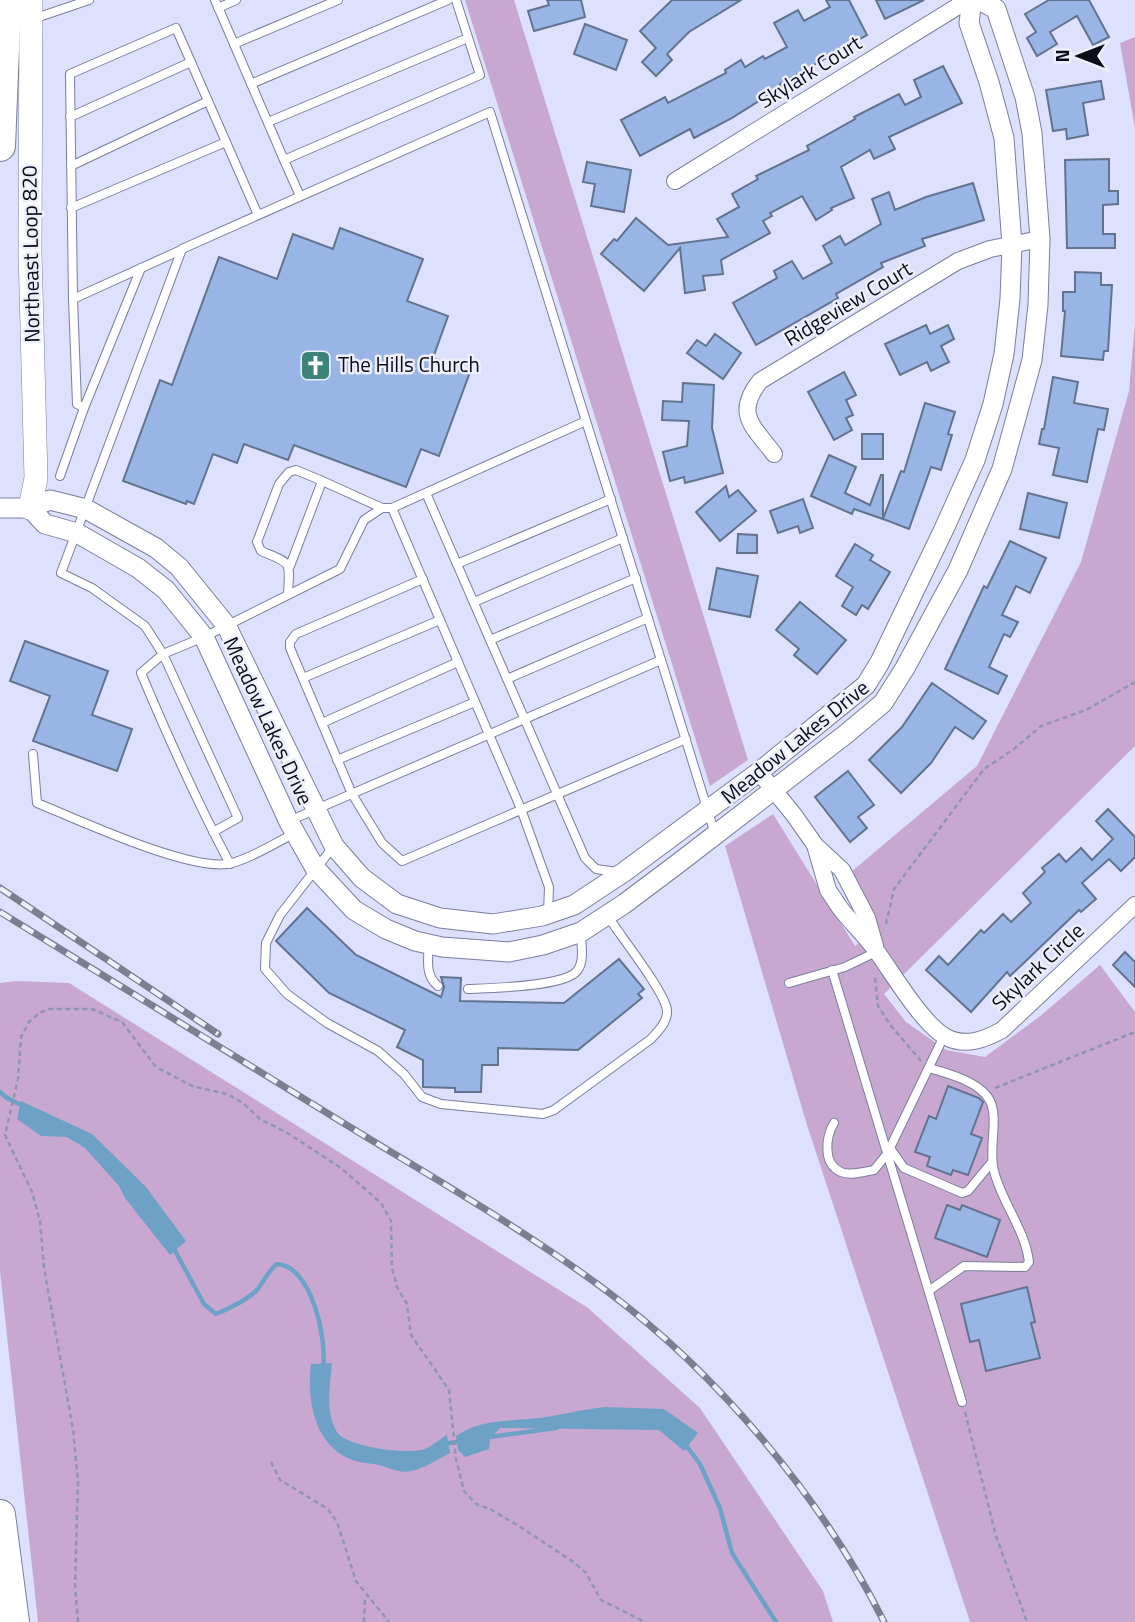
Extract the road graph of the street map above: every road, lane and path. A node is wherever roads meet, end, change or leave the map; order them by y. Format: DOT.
graph roads {
  1 [pos="6,0"];
  2 [pos="89,0"];
  3 [pos="236,0"];
  4 [pos="338,0"];
  5 [pos="448,0"];
  6 [pos="456,0"];
  7 [pos="970,0"];
  8 [pos="979,0"];
  9 [pos="217,4"];
  10 [pos="31,10"];
  11 [pos="468,38"];
  12 [pos="234,44"];
  13 [pos="191,62"];
  14 [pos="251,84"];
  15 [pos="208,101"];
  16 [pos="70,117"];
  17 [pos="268,122"];
  18 [pos="226,142"];
  19 [pos="0,146"];
  20 [pos="284,160"];
  21 [pos="71,166"];
  22 [pos="675,181"];
  23 [pos="300,196"];
  24 [pos="71,208"];
  25 [pos="258,215"];
  26 [pos="1040,239"];
  27 [pos="1012,245"];
  28 [pos="181,250"];
  29 [pos="141,268"];
  30 [pos="73,299"];
  31 [pos="84,408"];
  32 [pos="586,421"];
  33 [pos="774,454"];
  34 [pos="60,476"];
  35 [pos="320,480"];
  36 [pos="426,493"];
  37 [pos="611,499"];
  38 [pos="0,508"];
  39 [pos="30,508"];
  40 [pos="382,508"];
  41 [pos="392,508"];
  42 [pos="86,509"];
  43 [pos="77,533"];
  44 [pos="623,538"];
  45 [pos="457,564"];
  46 [pos="290,566"];
  47 [pos="636,578"];
  48 [pos="423,579"];
  49 [pos="288,594"];
  50 [pos="474,602"];
  51 [pos="648,618"];
  52 [pos="440,620"];
  53 [pos="226,625"];
  54 [pos="204,637"];
  55 [pos="490,639"];
  56 [pos="163,654"];
  57 [pos="661,660"];
  58 [pos="458,662"];
  59 [pos="303,678"];
  60 [pos="507,679"];
  61 [pos="1135,682"];
  62 [pos="475,702"];
  63 [pos="524,719"];
  64 [pos="322,723"];
  65 [pos="489,734"];
  66 [pos="686,739"];
  67 [pos="33,754"];
  68 [pos="337,760"];
  69 [pos="759,772"];
  70 [pos="774,790"];
  71 [pos="352,794"];
  72 [pos="557,794"];
  73 [pos="316,810"];
  74 [pos="522,810"];
  75 [pos="708,810"];
  76 [pos="292,827"];
  77 [pos="213,832"];
  78 [pos="716,835"];
  79 [pos="334,846"];
  80 [pos="230,864"];
  81 [pos="315,869"];
  82 [pos="624,872"];
  83 [pos="1135,905"];
  84 [pos="548,914"];
  85 [pos="607,915"];
  86 [pos="581,932"];
  87 [pos="429,944"];
  88 [pos="876,952"];
  89 [pos="832,971"];
  90 [pos="789,983"];
  91 [pos="438,986"];
  92 [pos="468,989"];
  93 [pos="1135,1032"];
  94 [pos="944,1036"];
  95 [pos="929,1068"];
  96 [pos="981,1091"];
  97 [pos="834,1123"];
  98 [pos="6,1128"];
  99 [pos="0,1130"];
  100 [pos="5,1135"];
  101 [pos="889,1151"];
  102 [pos="992,1163"];
  103 [pos="930,1290"];
  104 [pos="962,1402"];
  105 [pos="271,1462"];
  106 [pos="0,1516"];
  107 [pos="368,1595"];
  108 [pos="14,1622"];
  109 [pos="78,1622"];
  110 [pos="364,1622"];
  111 [pos="389,1622"];
  112 [pos="645,1622"];
  113 [pos="1027,1622"];
  1 -- 19 [label="highway"];
  2 -- 10 [label="lane"];
  3 -- 9 [label="lane"];
  4 -- 12 [label="lane"];
  5 -- 14 [label="lane"];
  6 -- 11 [label="lane"];
  7 -- 22 [label="street, Skylark Court"];
  7 -- 27 [label="street, Meadow Lakes Drive"];
  8 -- 26 [label="street, Meadow Lakes Drive"];
  9 -- 12 [label="lane"];
  10 -- 39 [label="main road, Northeast Loop 820"];
  11 -- 17 [label="lane"];
  11 -- 20 [label="lane"];
  12 -- 14 [label="lane"];
  13 -- 15 [label="lane"];
  13 -- 16 [label="lane"];
  13 -- 16 [label="lane"];
  14 -- 17 [label="lane"];
  15 -- 18 [label="lane"];
  15 -- 21 [label="lane"];
  16 -- 21 [label="lane"];
  17 -- 20 [label="lane"];
  18 -- 24 [label="lane"];
  18 -- 25 [label="lane"];
  20 -- 23 [label="lane"];
  21 -- 24 [label="lane"];
  23 -- 25 [label="lane"];
  23 -- 32 [label="lane"];
  24 -- 30 [label="lane"];
  25 -- 28 [label="lane"];
  26 -- 27 [label="street, Ridgeview Court"];
  26 -- 70 [label="street, Meadow Lakes Drive"];
  27 -- 33 [label="street, Ridgeview Court"];
  27 -- 69 [label="street, Meadow Lakes Drive"];
  28 -- 29 [label="lane"];
  28 -- 42 [label="lane"];
  29 -- 30 [label="lane"];
  29 -- 31 [label="lane"];
  30 -- 31 [label="lane"];
  31 -- 34 [label="lane"];
  32 -- 36 [label="lane"];
  32 -- 37 [label="lane"];
  35 -- 40 [label="lane"];
  35 -- 46 [label="lane"];
  35 -- 46 [label="lane"];
  36 -- 41 [label="lane"];
  36 -- 45 [label="lane"];
  37 -- 44 [label="lane"];
  37 -- 45 [label="lane"];
  38 -- 39 [label="street"];
  39 -- 42 [label="street, Meadow Lakes Drive"];
  39 -- 43 [label="street, Meadow Lakes Drive"];
  40 -- 41 [label="lane"];
  40 -- 49 [label="lane"];
  41 -- 48 [label="lane"];
  42 -- 43 [label="lane"];
  42 -- 53 [label="street, Meadow Lakes Drive"];
  43 -- 54 [label="street, Meadow Lakes Drive"];
  43 -- 56 [label="lane"];
  44 -- 47 [label="lane"];
  44 -- 50 [label="lane"];
  45 -- 50 [label="lane"];
  46 -- 49 [label="lane"];
  47 -- 51 [label="lane"];
  47 -- 55 [label="lane"];
  48 -- 52 [label="lane"];
  48 -- 59 [label="lane"];
  49 -- 53 [label="lane"];
  50 -- 55 [label="lane"];
  51 -- 57 [label="lane"];
  51 -- 60 [label="lane"];
  52 -- 58 [label="lane"];
  52 -- 59 [label="lane"];
  53 -- 54 [label="lane"];
  53 -- 73 [label="street, Meadow Lakes Drive"];
  54 -- 56 [label="lane"];
  54 -- 76 [label="street, Meadow Lakes Drive"];
  55 -- 60 [label="lane"];
  56 -- 77 [label="lane"];
  56 -- 77 [label="lane"];
  57 -- 63 [label="lane"];
  57 -- 66 [label="lane"];
  58 -- 62 [label="lane"];
  58 -- 64 [label="lane"];
  59 -- 64 [label="lane"];
  60 -- 63 [label="lane"];
  61 -- 88 [label="path"];
  62 -- 65 [label="lane"];
  62 -- 68 [label="lane"];
  63 -- 65 [label="lane"];
  63 -- 72 [label="lane"];
  64 -- 68 [label="lane"];
  65 -- 71 [label="lane"];
  65 -- 74 [label="lane"];
  66 -- 72 [label="lane"];
  66 -- 75 [label="lane"];
  67 -- 80 [label="lane"];
  68 -- 71 [label="lane"];
  69 -- 70 [label="street"];
  69 -- 75 [label="street, Meadow Lakes Drive"];
  70 -- 78 [label="street, Meadow Lakes Drive"];
  70 -- 88 [label="street"];
  71 -- 73 [label="lane"];
  71 -- 74 [label="lane"];
  72 -- 74 [label="lane"];
  72 -- 82 [label="lane"];
  73 -- 76 [label="lane"];
  73 -- 79 [label="street, Meadow Lakes Drive"];
  74 -- 84 [label="lane"];
  75 -- 78 [label="lane"];
  75 -- 82 [label="street, Meadow Lakes Drive"];
  76 -- 80 [label="lane"];
  76 -- 81 [label="street, Meadow Lakes Drive"];
  77 -- 80 [label="lane"];
  78 -- 85 [label="street, Meadow Lakes Drive"];
  79 -- 81 [label="lane"];
  79 -- 84 [label="street, Meadow Lakes Drive"];
  81 -- 85 [label="lane"];
  81 -- 87 [label="street, Meadow Lakes Drive"];
  82 -- 84 [label="street, Meadow Lakes Drive"];
  83 -- 94 [label="street, Skylark Circle"];
  85 -- 86 [label="street, Meadow Lakes Drive"];
  86 -- 87 [label="street, Meadow Lakes Drive"];
  86 -- 92 [label="lane"];
  87 -- 91 [label="lane"];
  88 -- 89 [label="lane"];
  88 -- 94 [label="street"];
  88 -- 95 [label="path"];
  89 -- 90 [label="lane"];
  89 -- 101 [label="lane"];
  93 -- 96 [label="path"];
  94 -- 95 [label="lane"];
  95 -- 96 [label="lane"];
  95 -- 101 [label="lane"];
  96 -- 102 [label="lane"];
  97 -- 101 [label="lane"];
  98 -- 99 [label="path"];
  98 -- 100 [label="path"];
  98 -- 112 [label="path"];
  99 -- 100 [label="path"];
  100 -- 109 [label="path"];
  101 -- 102 [label="lane"];
  101 -- 103 [label="lane"];
  102 -- 103 [label="lane"];
  103 -- 104 [label="lane"];
  104 -- 113 [label="path"];
  105 -- 107 [label="path"];
  106 -- 108 [label="highway"];
  107 -- 110 [label="path"];
  107 -- 111 [label="path"];
}
